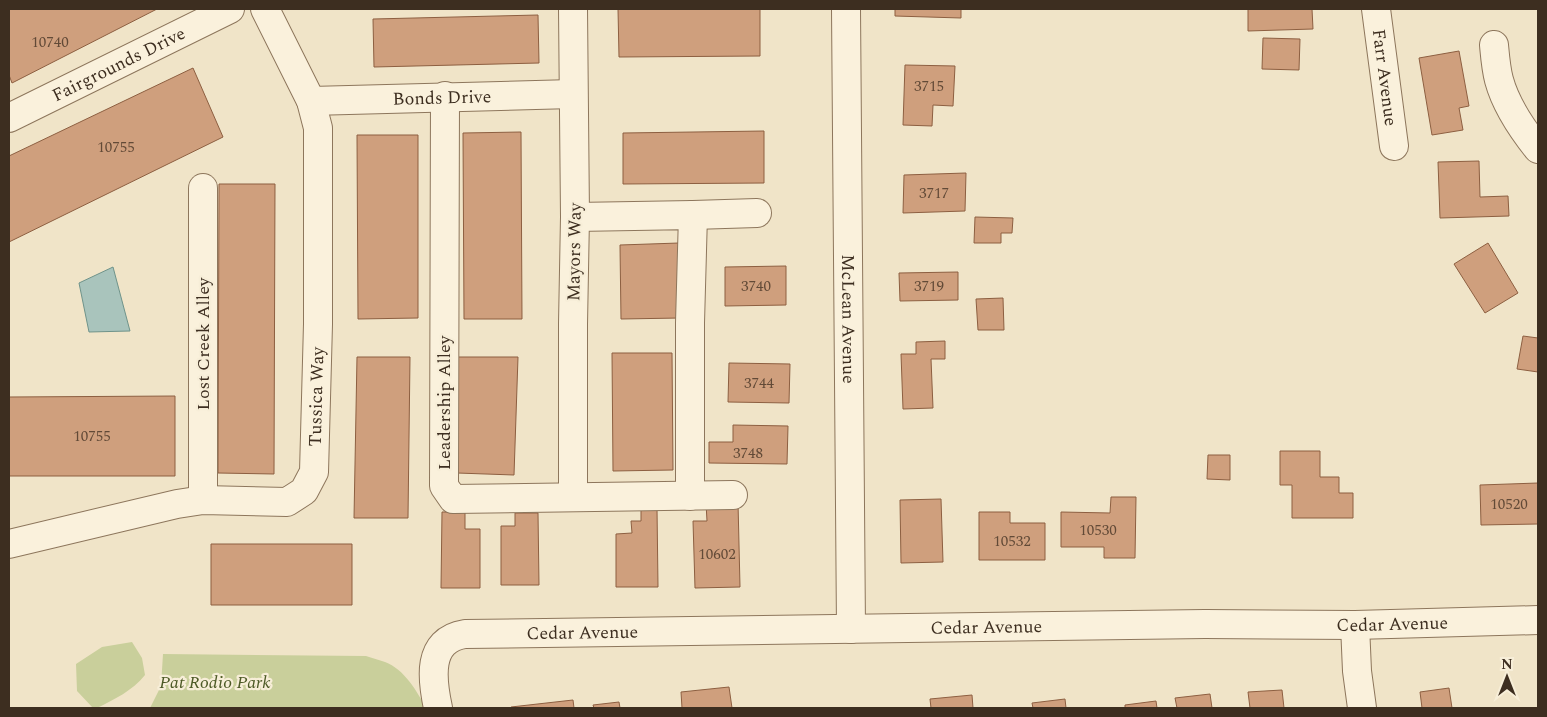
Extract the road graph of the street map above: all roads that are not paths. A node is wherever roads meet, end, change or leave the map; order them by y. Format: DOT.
graph roads {
  1 [pos="230,9"];
  2 [pos="264,9"];
  3 [pos="573,9"];
  4 [pos="846,9"];
  5 [pos="1376,9"];
  6 [pos="1494,45"];
  7 [pos="573,94"];
  8 [pos="445,96"];
  9 [pos="310,101"];
  10 [pos="9,118"];
  11 [pos="1394,146"];
  12 [pos="1538,149"];
  13 [pos="203,188"];
  14 [pos="757,213"];
  15 [pos="693,215"];
  16 [pos="575,217"];
  17 [pos="732,495"];
  18 [pos="573,496"];
  19 [pos="690,496"];
  20 [pos="203,500"];
  21 [pos="9,544"];
  22 [pos="1538,620"];
  23 [pos="1355,625"];
  24 [pos="851,629"];
  25 [pos="438,708"];
  26 [pos="1362,708"];
  1 -- 10 [label="street, Fairgrounds Drive"];
  2 -- 9 [label="street, Tussica Way"];
  3 -- 7 [label="street, Mayors Way"];
  4 -- 24 [label="street, McLean Avenue"];
  5 -- 11 [label="street, Farr Avenue"];
  6 -- 12 [label="street"];
  7 -- 8 [label="street, Bonds Drive"];
  7 -- 16 [label="street, Mayors Way"];
  8 -- 9 [label="street, Bonds Drive"];
  8 -- 18 [label="street, Leadership Alley"];
  9 -- 20 [label="street, Tussica Way"];
  13 -- 20 [label="street, Lost Creek Alley"];
  14 -- 15 [label="street"];
  15 -- 16 [label="street"];
  15 -- 19 [label="street"];
  16 -- 18 [label="street, Mayors Way"];
  17 -- 19 [label="street, Leadership Alley"];
  18 -- 19 [label="street, Leadership Alley"];
  20 -- 21 [label="street, Tussica Way"];
  22 -- 23 [label="street, Cedar Avenue"];
  23 -- 24 [label="street, Cedar Avenue"];
  23 -- 26 [label="street"];
  24 -- 25 [label="street, Cedar Avenue"];
}
